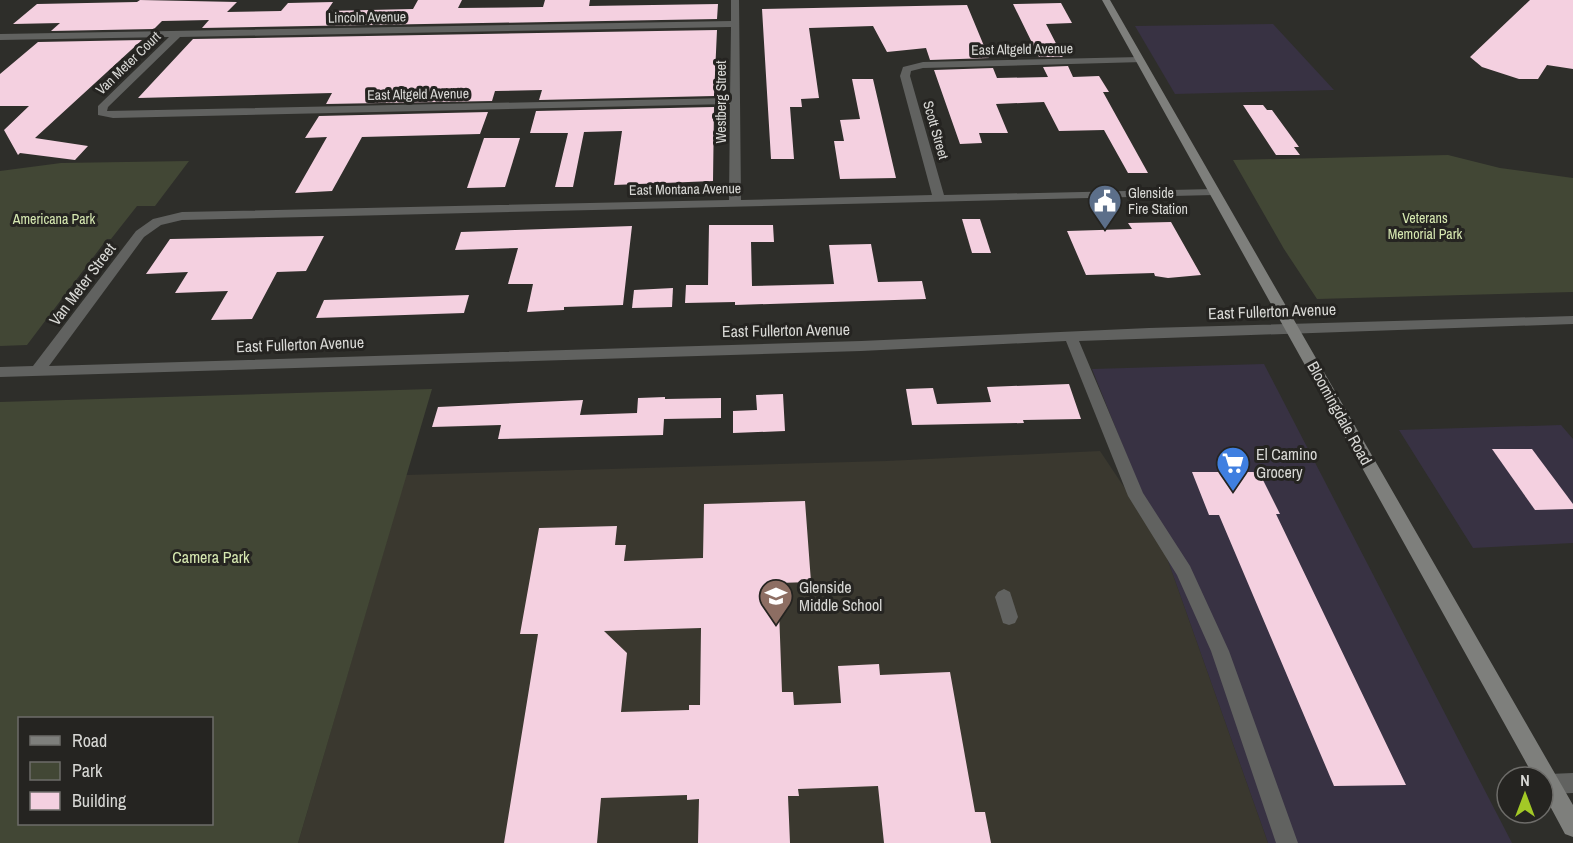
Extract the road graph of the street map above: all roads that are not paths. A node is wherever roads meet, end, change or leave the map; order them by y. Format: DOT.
graph roads {
  1 [pos="735,0"];
  2 [pos="1106,0"];
  3 [pos="734,24"];
  4 [pos="177,34"];
  5 [pos="0,37"];
  6 [pos="15,37"];
  7 [pos="0,48"];
  8 [pos="1140,60"];
  9 [pos="906,69"];
  10 [pos="736,101"];
  11 [pos="102,112"];
  12 [pos="1214,192"];
  13 [pos="939,198"];
  14 [pos="735,203"];
  15 [pos="157,222"];
  16 [pos="1573,320"];
  17 [pos="1292,328"];
  18 [pos="1071,338"];
  19 [pos="37,371"];
  20 [pos="0,372"];
  21 [pos="1004,597"];
  22 [pos="1009,617"];
  23 [pos="1538,765"];
  24 [pos="1573,783"];
  25 [pos="1555,784"];
  26 [pos="1555,794"];
  27 [pos="1573,826"];
  28 [pos="1287,843"];
  1 -- 3 [label="street, Westberg Street"];
  2 -- 8 [label="main road, Bloomingdale Road"];
  3 -- 4 [label="street, Lincoln Avenue"];
  3 -- 10 [label="street, Westberg Street"];
  4 -- 6 [label="street, Lincoln Avenue"];
  4 -- 11 [label="street, Van Meter Court"];
  5 -- 6 [label="street, Lincoln Avenue"];
  6 -- 7 [label="street"];
  8 -- 9 [label="street, East Altgeld Avenue"];
  8 -- 12 [label="main road, Bloomingdale Road"];
  9 -- 13 [label="street, Scott Street"];
  10 -- 11 [label="street, East Altgeld Avenue"];
  10 -- 14 [label="street, Westberg Street"];
  12 -- 13 [label="street, East Montana Avenue"];
  12 -- 17 [label="main road, Bloomingdale Road"];
  13 -- 14 [label="street, East Montana Avenue"];
  14 -- 15 [label="street, East Montana Avenue"];
  15 -- 19 [label="street, Van Meter Street"];
  16 -- 17 [label="street, East Fullerton Avenue"];
  17 -- 18 [label="street, East Fullerton Avenue"];
  17 -- 23 [label="main road, Bloomingdale Road"];
  18 -- 19 [label="street, East Fullerton Avenue"];
  18 -- 28 [label="street"];
  19 -- 20 [label="street, East Fullerton Avenue"];
  21 -- 22 [label="street"];
  24 -- 25 [label="street"];
  26 -- 27 [label="main road, Bloomingdale Road"];
}
